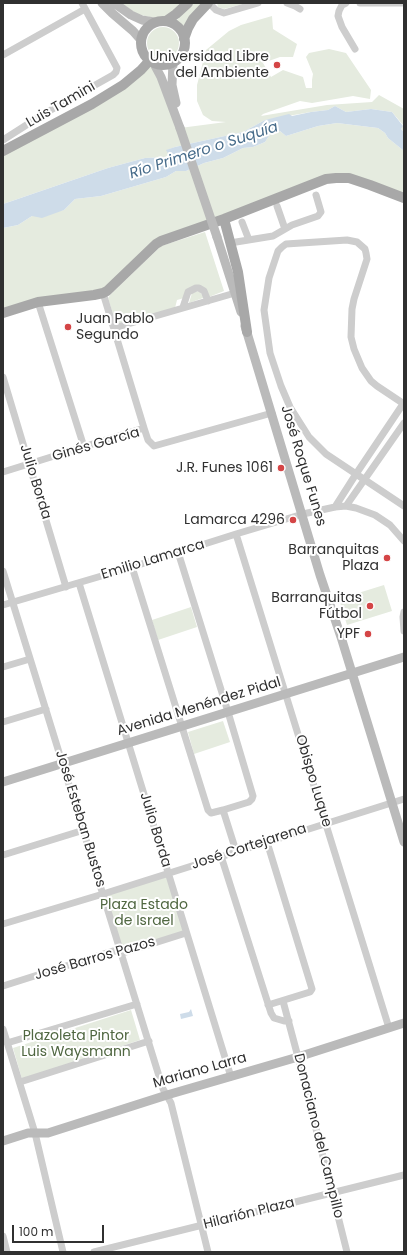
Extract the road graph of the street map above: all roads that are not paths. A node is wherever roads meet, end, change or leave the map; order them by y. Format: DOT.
graph roads {
  1 [pos="102,3"];
  2 [pos="114,3"];
  3 [pos="188,3"];
  4 [pos="209,3"];
  5 [pos="258,3"];
  6 [pos="287,3"];
  7 [pos="346,3"];
  8 [pos="360,3"];
  9 [pos="404,3"];
  10 [pos="84,6"];
  11 [pos="300,9"];
  12 [pos="166,21"];
  13 [pos="154,22"];
  14 [pos="184,39"];
  15 [pos="141,40"];
  16 [pos="355,49"];
  17 [pos="3,55"];
  18 [pos="151,61"];
  19 [pos="173,62"];
  20 [pos="180,128"];
  21 [pos="3,140"];
  22 [pos="3,151"];
  23 [pos="316,195"];
  24 [pos="404,198"];
  25 [pos="277,206"];
  26 [pos="224,219"];
  27 [pos="242,222"];
  28 [pos="285,229"];
  29 [pos="249,240"];
  30 [pos="230,243"];
  31 [pos="103,293"];
  32 [pos="235,293"];
  33 [pos="208,301"];
  34 [pos="38,302"];
  35 [pos="184,307"];
  36 [pos="3,313"];
  37 [pos="114,328"];
  38 [pos="247,332"];
  39 [pos="3,377"];
  40 [pos="403,404"];
  41 [pos="272,413"];
  42 [pos="404,423"];
  43 [pos="144,428"];
  44 [pos="84,447"];
  45 [pos="30,464"];
  46 [pos="3,472"];
  47 [pos="356,474"];
  48 [pos="364,480"];
  49 [pos="346,506"];
  50 [pos="404,506"];
  51 [pos="335,507"];
  52 [pos="303,514"];
  53 [pos="236,534"];
  54 [pos="404,541"];
  55 [pos="178,552"];
  56 [pos="132,567"];
  57 [pos="3,571"];
  58 [pos="79,583"];
  59 [pos="66,587"];
  60 [pos="12,602"];
  61 [pos="3,605"];
  62 [pos="404,612"];
  63 [pos="404,631"];
  64 [pos="404,657"];
  65 [pos="30,658"];
  66 [pos="3,667"];
  67 [pos="352,674"];
  68 [pos="286,694"];
  69 [pos="46,709"];
  70 [pos="228,712"];
  71 [pos="3,722"];
  72 [pos="182,726"];
  73 [pos="128,744"];
  74 [pos="62,763"];
  75 [pos="3,782"];
  76 [pos="404,799"];
  77 [pos="392,802"];
  78 [pos="223,810"];
  79 [pos="326,823"];
  80 [pos="84,830"];
  81 [pos="267,842"];
  82 [pos="404,842"];
  83 [pos="236,852"];
  84 [pos="3,855"];
  85 [pos="221,856"];
  86 [pos="168,873"];
  87 [pos="103,894"];
  88 [pos="3,924"];
  89 [pos="186,933"];
  90 [pos="121,952"];
  91 [pos="3,986"];
  92 [pos="283,1001"];
  93 [pos="137,1004"];
  94 [pos="268,1005"];
  95 [pos="289,1021"];
  96 [pos="404,1023"];
  97 [pos="389,1028"];
  98 [pos="3,1029"];
  99 [pos="149,1041"];
  100 [pos="7,1043"];
  101 [pos="298,1057"];
  102 [pos="231,1077"];
  103 [pos="20,1082"];
  104 [pos="167,1095"];
  105 [pos="34,1132"];
  106 [pos="3,1141"];
  107 [pos="404,1175"];
  108 [pos="333,1193"];
  109 [pos="201,1226"];
  110 [pos="3,1236"];
  111 [pos="7,1252"];
  112 [pos="63,1252"];
  113 [pos="94,1252"];
  114 [pos="208,1252"];
  115 [pos="347,1252"];
  1 -- 15 [label="main road"];
  2 -- 13 [label="main road"];
  3 -- 12 [label="main road"];
  4 -- 5 [label="street"];
  4 -- 14 [label="main road"];
  6 -- 11 [label="street"];
  7 -- 16 [label="street"];
  8 -- 9 [label="street"];
  10 -- 17 [label="street"];
  10 -- 21 [label="street, Luis Tamini"];
  12 -- 13 [label="main road"];
  12 -- 14 [label="main road"];
  13 -- 15 [label="main road"];
  14 -- 19 [label="main road"];
  15 -- 18 [label="main road"];
  18 -- 19 [label="main road"];
  18 -- 20 [label="main road"];
  18 -- 22 [label="main road"];
  19 -- 20 [label="main road"];
  20 -- 32 [label="main road, José Roque Funes, bridge"];
  23 -- 28 [label="street"];
  24 -- 26 [label="main road"];
  25 -- 28 [label="street"];
  26 -- 30 [label="main road"];
  26 -- 31 [label="main road"];
  27 -- 29 [label="street"];
  28 -- 29 [label="street"];
  29 -- 30 [label="street"];
  30 -- 38 [label="main road"];
  31 -- 34 [label="main road"];
  31 -- 37 [label="street"];
  32 -- 33 [label="street"];
  32 -- 38 [label="main road, José Roque Funes"];
  33 -- 35 [label="street"];
  33 -- 35 [label="street"];
  34 -- 36 [label="main road"];
  34 -- 44 [label="street"];
  35 -- 37 [label="street"];
  37 -- 43 [label="street"];
  38 -- 41 [label="main road, José Roque Funes"];
  39 -- 45 [label="street, Julio Borda"];
  40 -- 47 [label="street"];
  40 -- 47 [label="street"];
  41 -- 43 [label="street, Ginés García"];
  41 -- 52 [label="main road, José Roque Funes"];
  42 -- 48 [label="street"];
  43 -- 44 [label="street, Ginés García"];
  44 -- 45 [label="street, Ginés García"];
  45 -- 46 [label="street, Ginés García"];
  45 -- 59 [label="street, Julio Borda"];
  47 -- 48 [label="street"];
  47 -- 51 [label="street"];
  48 -- 49 [label="street"];
  48 -- 50 [label="street"];
  49 -- 51 [label="street, Emilio Lamarca"];
  49 -- 54 [label="street, Emilio Lamarca"];
  51 -- 52 [label="street, Emilio Lamarca"];
  52 -- 53 [label="street, Emilio Lamarca"];
  52 -- 67 [label="main road, José Roque Funes"];
  53 -- 55 [label="street, Emilio Lamarca"];
  53 -- 68 [label="street, Obispo Luque"];
  55 -- 56 [label="street, Emilio Lamarca"];
  55 -- 70 [label="street"];
  56 -- 58 [label="street, Emilio Lamarca"];
  56 -- 72 [label="street"];
  57 -- 60 [label="street, José Esteban Bustos"];
  58 -- 59 [label="street, Emilio Lamarca"];
  58 -- 73 [label="street, Julio Borda"];
  59 -- 60 [label="street, Emilio Lamarca"];
  60 -- 61 [label="street, Emilio Lamarca"];
  60 -- 65 [label="street, José Esteban Bustos"];
  62 -- 63 [label="street"];
  64 -- 67 [label="main road, Avenida Menéndez Pidal"];
  65 -- 66 [label="street"];
  65 -- 69 [label="street, José Esteban Bustos"];
  67 -- 68 [label="main road, Avenida Menéndez Pidal"];
  67 -- 77 [label="main road, José Roque Funes"];
  68 -- 70 [label="main road, Avenida Menéndez Pidal"];
  68 -- 79 [label="street, Obispo Luque"];
  69 -- 71 [label="street"];
  69 -- 74 [label="street, José Esteban Bustos"];
  70 -- 72 [label="main road, Avenida Menéndez Pidal"];
  70 -- 78 [label="street"];
  72 -- 73 [label="main road, Avenida Menéndez Pidal"];
  72 -- 78 [label="street"];
  73 -- 74 [label="main road, Avenida Menéndez Pidal"];
  73 -- 86 [label="street, Julio Borda"];
  74 -- 75 [label="main road, Avenida Menéndez Pidal"];
  74 -- 80 [label="street, José Esteban Bustos"];
  76 -- 77 [label="street, José Cortejarena"];
  77 -- 79 [label="street, José Cortejarena"];
  77 -- 82 [label="main road, José Roque Funes"];
  78 -- 83 [label="street"];
  79 -- 81 [label="street, José Cortejarena"];
  79 -- 97 [label="street, Obispo Luque"];
  80 -- 84 [label="street"];
  80 -- 87 [label="street, José Esteban Bustos"];
  81 -- 83 [label="street, José Cortejarena"];
  81 -- 92 [label="street"];
  83 -- 85 [label="street, José Cortejarena"];
  85 -- 86 [label="street, José Cortejarena"];
  85 -- 94 [label="street"];
  86 -- 87 [label="street, José Cortejarena"];
  86 -- 89 [label="street, Julio Borda"];
  87 -- 88 [label="street, José Cortejarena"];
  87 -- 90 [label="street, José Esteban Bustos"];
  89 -- 90 [label="street, José Barros Pazos"];
  89 -- 102 [label="street, Julio Borda"];
  90 -- 91 [label="street, José Barros Pazos"];
  90 -- 93 [label="street, José Esteban Bustos"];
  92 -- 94 [label="street"];
  92 -- 95 [label="street, Donaciano del Campillo"];
  93 -- 99 [label="street, José Esteban Bustos"];
  93 -- 100 [label="street"];
  94 -- 95 [label="street"];
  95 -- 101 [label="street, Donaciano del Campillo"];
  96 -- 97 [label="main road, Mariano Larra"];
  97 -- 101 [label="main road, Mariano Larra"];
  98 -- 100 [label="street"];
  99 -- 103 [label="street"];
  99 -- 104 [label="street, José Esteban Bustos"];
  100 -- 103 [label="street"];
  101 -- 102 [label="main road, Mariano Larra"];
  101 -- 108 [label="street, Donaciano del Campillo"];
  102 -- 104 [label="main road, Mariano Larra"];
  103 -- 105 [label="street"];
  104 -- 105 [label="main road, Mariano Larra"];
  104 -- 109 [label="street, José Esteban Bustos"];
  105 -- 106 [label="main road, Mariano Larra"];
  105 -- 112 [label="street"];
  107 -- 108 [label="street, Hilarión Plaza"];
  108 -- 109 [label="street, Hilarión Plaza"];
  108 -- 115 [label="street, Donaciano del Campillo"];
  109 -- 113 [label="street, Hilarión Plaza"];
  109 -- 114 [label="street, José Esteban Bustos"];
  110 -- 111 [label="street"];
}
